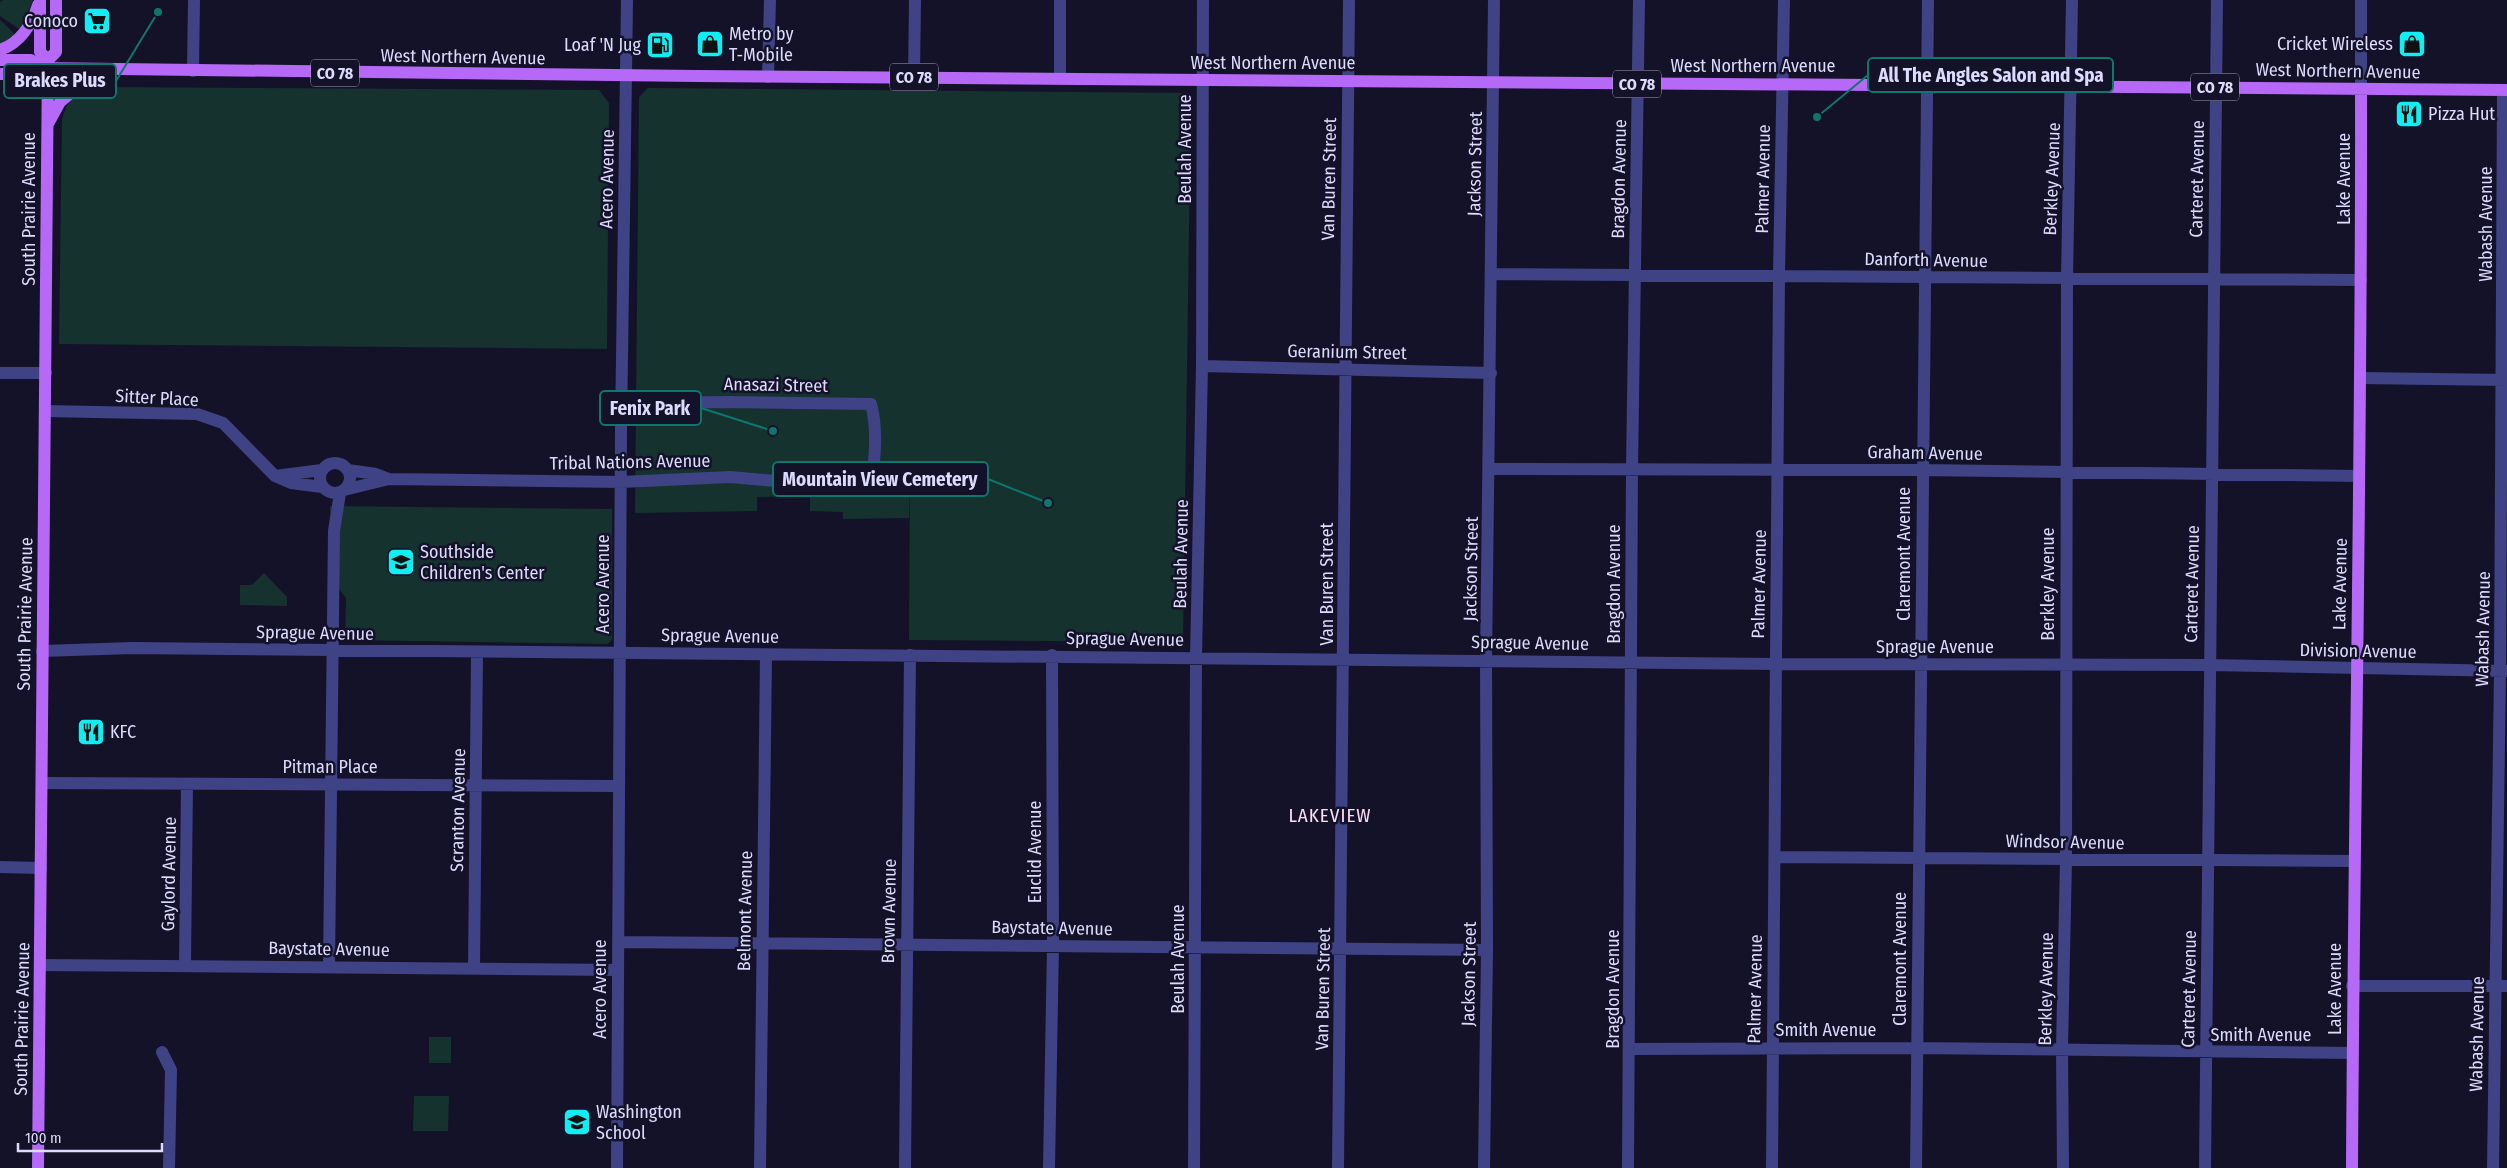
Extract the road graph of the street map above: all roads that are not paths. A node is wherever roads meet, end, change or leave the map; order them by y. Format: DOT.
graph roads {
  1 [pos="40,0"];
  2 [pos="56,0"];
  3 [pos="194,0"];
  4 [pos="627,0"];
  5 [pos="770,0"];
  6 [pos="915,0"];
  7 [pos="1060,0"];
  8 [pos="1204,0"];
  9 [pos="1349,0"];
  10 [pos="1494,0"];
  11 [pos="1639,0"];
  12 [pos="1784,0"];
  13 [pos="1928,0"];
  14 [pos="2072,0"];
  15 [pos="2216,0"];
  16 [pos="2361,0"];
  17 [pos="0,50"];
  18 [pos="0,60"];
  19 [pos="45,66"];
  20 [pos="98,70"];
  21 [pos="193,72"];
  22 [pos="0,74"];
  23 [pos="626,76"];
  24 [pos="768,77"];
  25 [pos="914,77"];
  26 [pos="1060,78"];
  27 [pos="1202,80"];
  28 [pos="1348,80"];
  29 [pos="1494,82"];
  30 [pos="1638,84"];
  31 [pos="1782,84"];
  32 [pos="1928,85"];
  33 [pos="2072,86"];
  34 [pos="2216,87"];
  35 [pos="2361,89"];
  36 [pos="2505,90"];
  37 [pos="47,126"];
  38 [pos="1491,274"];
  39 [pos="1635,274"];
  40 [pos="1779,274"];
  41 [pos="1925,278"];
  42 [pos="2067,279"];
  43 [pos="2214,279"];
  44 [pos="2361,280"];
  45 [pos="1202,366"];
  46 [pos="1344,369"];
  47 [pos="0,373"];
  48 [pos="46,373"];
  49 [pos="1491,373"];
  50 [pos="2361,378"];
  51 [pos="2505,380"];
  52 [pos="621,404"];
  53 [pos="45,411"];
  54 [pos="1490,469"];
  55 [pos="322,470"];
  56 [pos="348,470"];
  57 [pos="1632,470"];
  58 [pos="1778,470"];
  59 [pos="1922,470"];
  60 [pos="2066,473"];
  61 [pos="2212,473"];
  62 [pos="275,476"];
  63 [pos="2359,476"];
  64 [pos="389,479"];
  65 [pos="871,480"];
  66 [pos="621,482"];
  67 [pos="324,489"];
  68 [pos="342,492"];
  69 [pos="334,531"];
  70 [pos="42,651"];
  71 [pos="332,651"];
  72 [pos="477,652"];
  73 [pos="620,653"];
  74 [pos="766,654"];
  75 [pos="910,655"];
  76 [pos="1052,655"];
  77 [pos="1196,657"];
  78 [pos="1344,659"];
  79 [pos="1486,660"];
  80 [pos="1631,662"];
  81 [pos="1776,664"];
  82 [pos="1922,664"];
  83 [pos="2065,665"];
  84 [pos="2209,665"];
  85 [pos="2357,668"];
  86 [pos="2504,671"];
  87 [pos="42,783"];
  88 [pos="187,784"];
  89 [pos="330,785"];
  90 [pos="476,785"];
  91 [pos="619,786"];
  92 [pos="1918,856"];
  93 [pos="1775,857"];
  94 [pos="2066,860"];
  95 [pos="2208,861"];
  96 [pos="2354,861"];
  97 [pos="0,867"];
  98 [pos="41,868"];
  99 [pos="618,942"];
  100 [pos="762,944"];
  101 [pos="906,945"];
  102 [pos="1053,945"];
  103 [pos="1195,948"];
  104 [pos="1340,948"];
  105 [pos="1487,950"];
  106 [pos="185,964"];
  107 [pos="40,965"];
  108 [pos="329,966"];
  109 [pos="474,969"];
  110 [pos="617,970"];
  111 [pos="2352,986"];
  112 [pos="2501,986"];
  113 [pos="1772,1048"];
  114 [pos="1917,1048"];
  115 [pos="1630,1049"];
  116 [pos="2062,1049"];
  117 [pos="162,1052"];
  118 [pos="2353,1052"];
  119 [pos="2205,1053"];
  120 [pos="38,1168"];
  121 [pos="169,1168"];
  122 [pos="617,1168"];
  123 [pos="760,1168"];
  124 [pos="905,1168"];
  125 [pos="1050,1168"];
  126 [pos="1194,1168"];
  127 [pos="1338,1168"];
  128 [pos="1484,1168"];
  129 [pos="1628,1168"];
  130 [pos="1772,1168"];
  131 [pos="1916,1168"];
  132 [pos="2062,1168"];
  133 [pos="2205,1168"];
  134 [pos="2352,1168"];
  135 [pos="2493,1168"];
  1 -- 17 [label="main road"];
  1 -- 19 [label="main road, South Prairie Avenue"];
  2 -- 19 [label="main road, South Prairie Avenue"];
  3 -- 21 [label="street"];
  4 -- 23 [label="street, Acero Avenue"];
  5 -- 24 [label="street"];
  6 -- 25 [label="street"];
  7 -- 26 [label="street"];
  8 -- 27 [label="street, Beulah Avenue"];
  9 -- 28 [label="street, Van Buren Street"];
  10 -- 29 [label="street, Jackson Street"];
  11 -- 30 [label="street, Bragdon Avenue"];
  12 -- 31 [label="street, Palmer Avenue"];
  13 -- 32 [label="street, Claremont Avenue"];
  14 -- 33 [label="street, Berkley Avenue"];
  15 -- 34 [label="street, Carteret Avenue"];
  16 -- 35 [label="street, Lake Avenue"];
  18 -- 19 [label="main road, West Northern Avenue / CO 78"];
  19 -- 20 [label="main road, West Northern Avenue / CO 78"];
  19 -- 22 [label="main road, West Northern Avenue / CO 78"];
  19 -- 37 [label="main road, South Prairie Avenue"];
  20 -- 21 [label="main road, West Northern Avenue / CO 78"];
  20 -- 37 [label="main road"];
  21 -- 23 [label="main road, West Northern Avenue / CO 78"];
  23 -- 24 [label="main road, West Northern Avenue / CO 78"];
  23 -- 52 [label="street, Acero Avenue"];
  24 -- 25 [label="main road, West Northern Avenue / CO 78"];
  25 -- 26 [label="main road, West Northern Avenue / CO 78"];
  26 -- 27 [label="main road, West Northern Avenue / CO 78"];
  27 -- 28 [label="main road, West Northern Avenue / CO 78"];
  27 -- 45 [label="street, Beulah Avenue"];
  28 -- 29 [label="main road, West Northern Avenue / CO 78"];
  28 -- 46 [label="street, Van Buren Street"];
  29 -- 30 [label="main road, West Northern Avenue / CO 78"];
  29 -- 38 [label="street, Jackson Street"];
  30 -- 31 [label="main road, West Northern Avenue / CO 78"];
  30 -- 39 [label="street, Bragdon Avenue"];
  31 -- 32 [label="main road, West Northern Avenue / CO 78"];
  31 -- 40 [label="street, Palmer Avenue"];
  32 -- 33 [label="main road, West Northern Avenue / CO 78"];
  32 -- 41 [label="street, Claremont Avenue"];
  33 -- 34 [label="main road, West Northern Avenue / CO 78"];
  33 -- 42 [label="street, Berkley Avenue"];
  34 -- 35 [label="main road, West Northern Avenue / CO 78"];
  34 -- 43 [label="street, Carteret Avenue"];
  35 -- 36 [label="main road, West Northern Avenue / CO 78"];
  35 -- 44 [label="main road, Lake Avenue"];
  36 -- 51 [label="street, Wabash Avenue"];
  37 -- 48 [label="main road, South Prairie Avenue"];
  38 -- 39 [label="street, Danforth Avenue"];
  38 -- 49 [label="street, Jackson Street"];
  39 -- 40 [label="street, Danforth Avenue"];
  39 -- 57 [label="street, Bragdon Avenue"];
  40 -- 41 [label="street, Danforth Avenue"];
  40 -- 58 [label="street, Palmer Avenue"];
  41 -- 42 [label="street, Danforth Avenue"];
  41 -- 59 [label="street, Claremont Avenue"];
  42 -- 43 [label="street, Danforth Avenue"];
  42 -- 60 [label="street, Berkley Avenue"];
  43 -- 44 [label="street, Danforth Avenue"];
  43 -- 61 [label="street, Carteret Avenue"];
  44 -- 50 [label="main road, Lake Avenue"];
  45 -- 46 [label="street, Geranium Street"];
  45 -- 77 [label="street, Beulah Avenue"];
  46 -- 49 [label="street, Geranium Street"];
  46 -- 78 [label="street, Van Buren Street"];
  47 -- 48 [label="street"];
  48 -- 53 [label="main road, South Prairie Avenue"];
  49 -- 54 [label="street, Jackson Street"];
  50 -- 51 [label="street"];
  50 -- 63 [label="main road, Lake Avenue"];
  51 -- 86 [label="street, Wabash Avenue"];
  52 -- 65 [label="street, Anasazi Street"];
  52 -- 66 [label="street, Acero Avenue"];
  53 -- 62 [label="street, Sitter Place"];
  53 -- 70 [label="main road, South Prairie Avenue"];
  54 -- 57 [label="street, Graham Avenue"];
  54 -- 79 [label="street, Jackson Street"];
  55 -- 56 [label="street"];
  55 -- 62 [label="street"];
  55 -- 67 [label="street"];
  56 -- 64 [label="street"];
  56 -- 68 [label="street"];
  57 -- 58 [label="street, Graham Avenue"];
  57 -- 80 [label="street, Bragdon Avenue"];
  58 -- 59 [label="street, Graham Avenue"];
  58 -- 81 [label="street, Palmer Avenue"];
  59 -- 60 [label="street, Graham Avenue"];
  59 -- 82 [label="street, Claremont Avenue"];
  60 -- 61 [label="street, Graham Avenue"];
  60 -- 83 [label="street, Berkley Avenue"];
  61 -- 63 [label="street, Graham Avenue"];
  61 -- 84 [label="street, Carteret Avenue"];
  62 -- 67 [label="street"];
  63 -- 85 [label="main road, Lake Avenue"];
  64 -- 66 [label="street, Tribal Nations Avenue"];
  64 -- 68 [label="street"];
  65 -- 66 [label="street, Tribal Nations Avenue"];
  66 -- 73 [label="street, Acero Avenue"];
  67 -- 68 [label="street"];
  67 -- 69 [label="street"];
  68 -- 69 [label="street"];
  69 -- 71 [label="street"];
  70 -- 71 [label="street, Sprague Avenue"];
  70 -- 87 [label="main road, South Prairie Avenue"];
  71 -- 72 [label="street, Sprague Avenue"];
  71 -- 89 [label="street"];
  72 -- 73 [label="street, Sprague Avenue"];
  72 -- 90 [label="street, Scranton Avenue"];
  73 -- 74 [label="street, Sprague Avenue"];
  73 -- 91 [label="street, Acero Avenue"];
  74 -- 75 [label="street, Sprague Avenue"];
  74 -- 100 [label="street, Belmont Avenue"];
  75 -- 76 [label="street, Sprague Avenue"];
  75 -- 101 [label="street, Brown Avenue"];
  76 -- 77 [label="street, Sprague Avenue"];
  76 -- 102 [label="street, Euclid Avenue"];
  77 -- 78 [label="street, Sprague Avenue"];
  77 -- 103 [label="street, Beulah Avenue"];
  78 -- 79 [label="street, Sprague Avenue"];
  78 -- 104 [label="street, Van Buren Street"];
  79 -- 80 [label="street, Sprague Avenue"];
  79 -- 105 [label="street, Jackson Street"];
  80 -- 81 [label="street, Sprague Avenue"];
  80 -- 115 [label="street, Bragdon Avenue"];
  81 -- 82 [label="street, Sprague Avenue"];
  81 -- 93 [label="street, Palmer Avenue"];
  82 -- 83 [label="street, Sprague Avenue"];
  82 -- 92 [label="street, Claremont Avenue"];
  83 -- 84 [label="street, Sprague Avenue"];
  83 -- 94 [label="street, Berkley Avenue"];
  84 -- 85 [label="street, Division Avenue"];
  84 -- 95 [label="street, Carteret Avenue"];
  85 -- 86 [label="street, Division Avenue"];
  85 -- 96 [label="main road, Lake Avenue"];
  86 -- 112 [label="street, Wabash Avenue"];
  87 -- 88 [label="street, Pitman Place"];
  87 -- 98 [label="main road, South Prairie Avenue"];
  88 -- 89 [label="street, Pitman Place"];
  88 -- 106 [label="street, Gaylord Avenue"];
  89 -- 90 [label="street, Pitman Place"];
  89 -- 108 [label="street"];
  90 -- 91 [label="street, Pitman Place"];
  90 -- 109 [label="street, Scranton Avenue"];
  91 -- 99 [label="street, Acero Avenue"];
  92 -- 93 [label="street, Windsor Avenue"];
  92 -- 94 [label="street, Windsor Avenue"];
  92 -- 114 [label="street, Claremont Avenue"];
  93 -- 113 [label="street, Palmer Avenue"];
  94 -- 95 [label="street, Windsor Avenue"];
  94 -- 116 [label="street, Berkley Avenue"];
  95 -- 96 [label="street, Windsor Avenue"];
  95 -- 119 [label="street, Carteret Avenue"];
  96 -- 111 [label="main road, Lake Avenue"];
  97 -- 98 [label="street"];
  98 -- 107 [label="main road, South Prairie Avenue"];
  99 -- 100 [label="street, Baystate Avenue"];
  99 -- 110 [label="street, Acero Avenue"];
  100 -- 101 [label="street, Baystate Avenue"];
  100 -- 123 [label="street, Belmont Avenue"];
  101 -- 102 [label="street, Baystate Avenue"];
  101 -- 124 [label="street, Brown Avenue"];
  102 -- 103 [label="street, Baystate Avenue"];
  102 -- 125 [label="street, Euclid Avenue"];
  103 -- 104 [label="street, Baystate Avenue"];
  103 -- 126 [label="street, Beulah Avenue"];
  104 -- 105 [label="street, Baystate Avenue"];
  104 -- 127 [label="street, Van Buren Street"];
  105 -- 128 [label="street, Jackson Street"];
  106 -- 107 [label="street, Baystate Avenue"];
  106 -- 108 [label="street, Baystate Avenue"];
  107 -- 120 [label="main road, South Prairie Avenue"];
  108 -- 109 [label="street, Baystate Avenue"];
  109 -- 110 [label="street, Baystate Avenue"];
  110 -- 122 [label="street, Acero Avenue"];
  111 -- 112 [label="street"];
  111 -- 118 [label="main road, Lake Avenue"];
  112 -- 135 [label="street, Wabash Avenue"];
  113 -- 114 [label="street, Smith Avenue"];
  113 -- 115 [label="street, Smith Avenue"];
  113 -- 130 [label="street, Palmer Avenue"];
  114 -- 116 [label="street, Smith Avenue"];
  114 -- 131 [label="street, Claremont Avenue"];
  115 -- 129 [label="street, Bragdon Avenue"];
  116 -- 119 [label="street, Smith Avenue"];
  116 -- 132 [label="street, Berkley Avenue"];
  117 -- 121 [label="street"];
  118 -- 119 [label="street, Smith Avenue"];
  118 -- 134 [label="main road, Lake Avenue"];
  119 -- 133 [label="street, Carteret Avenue"];
}
